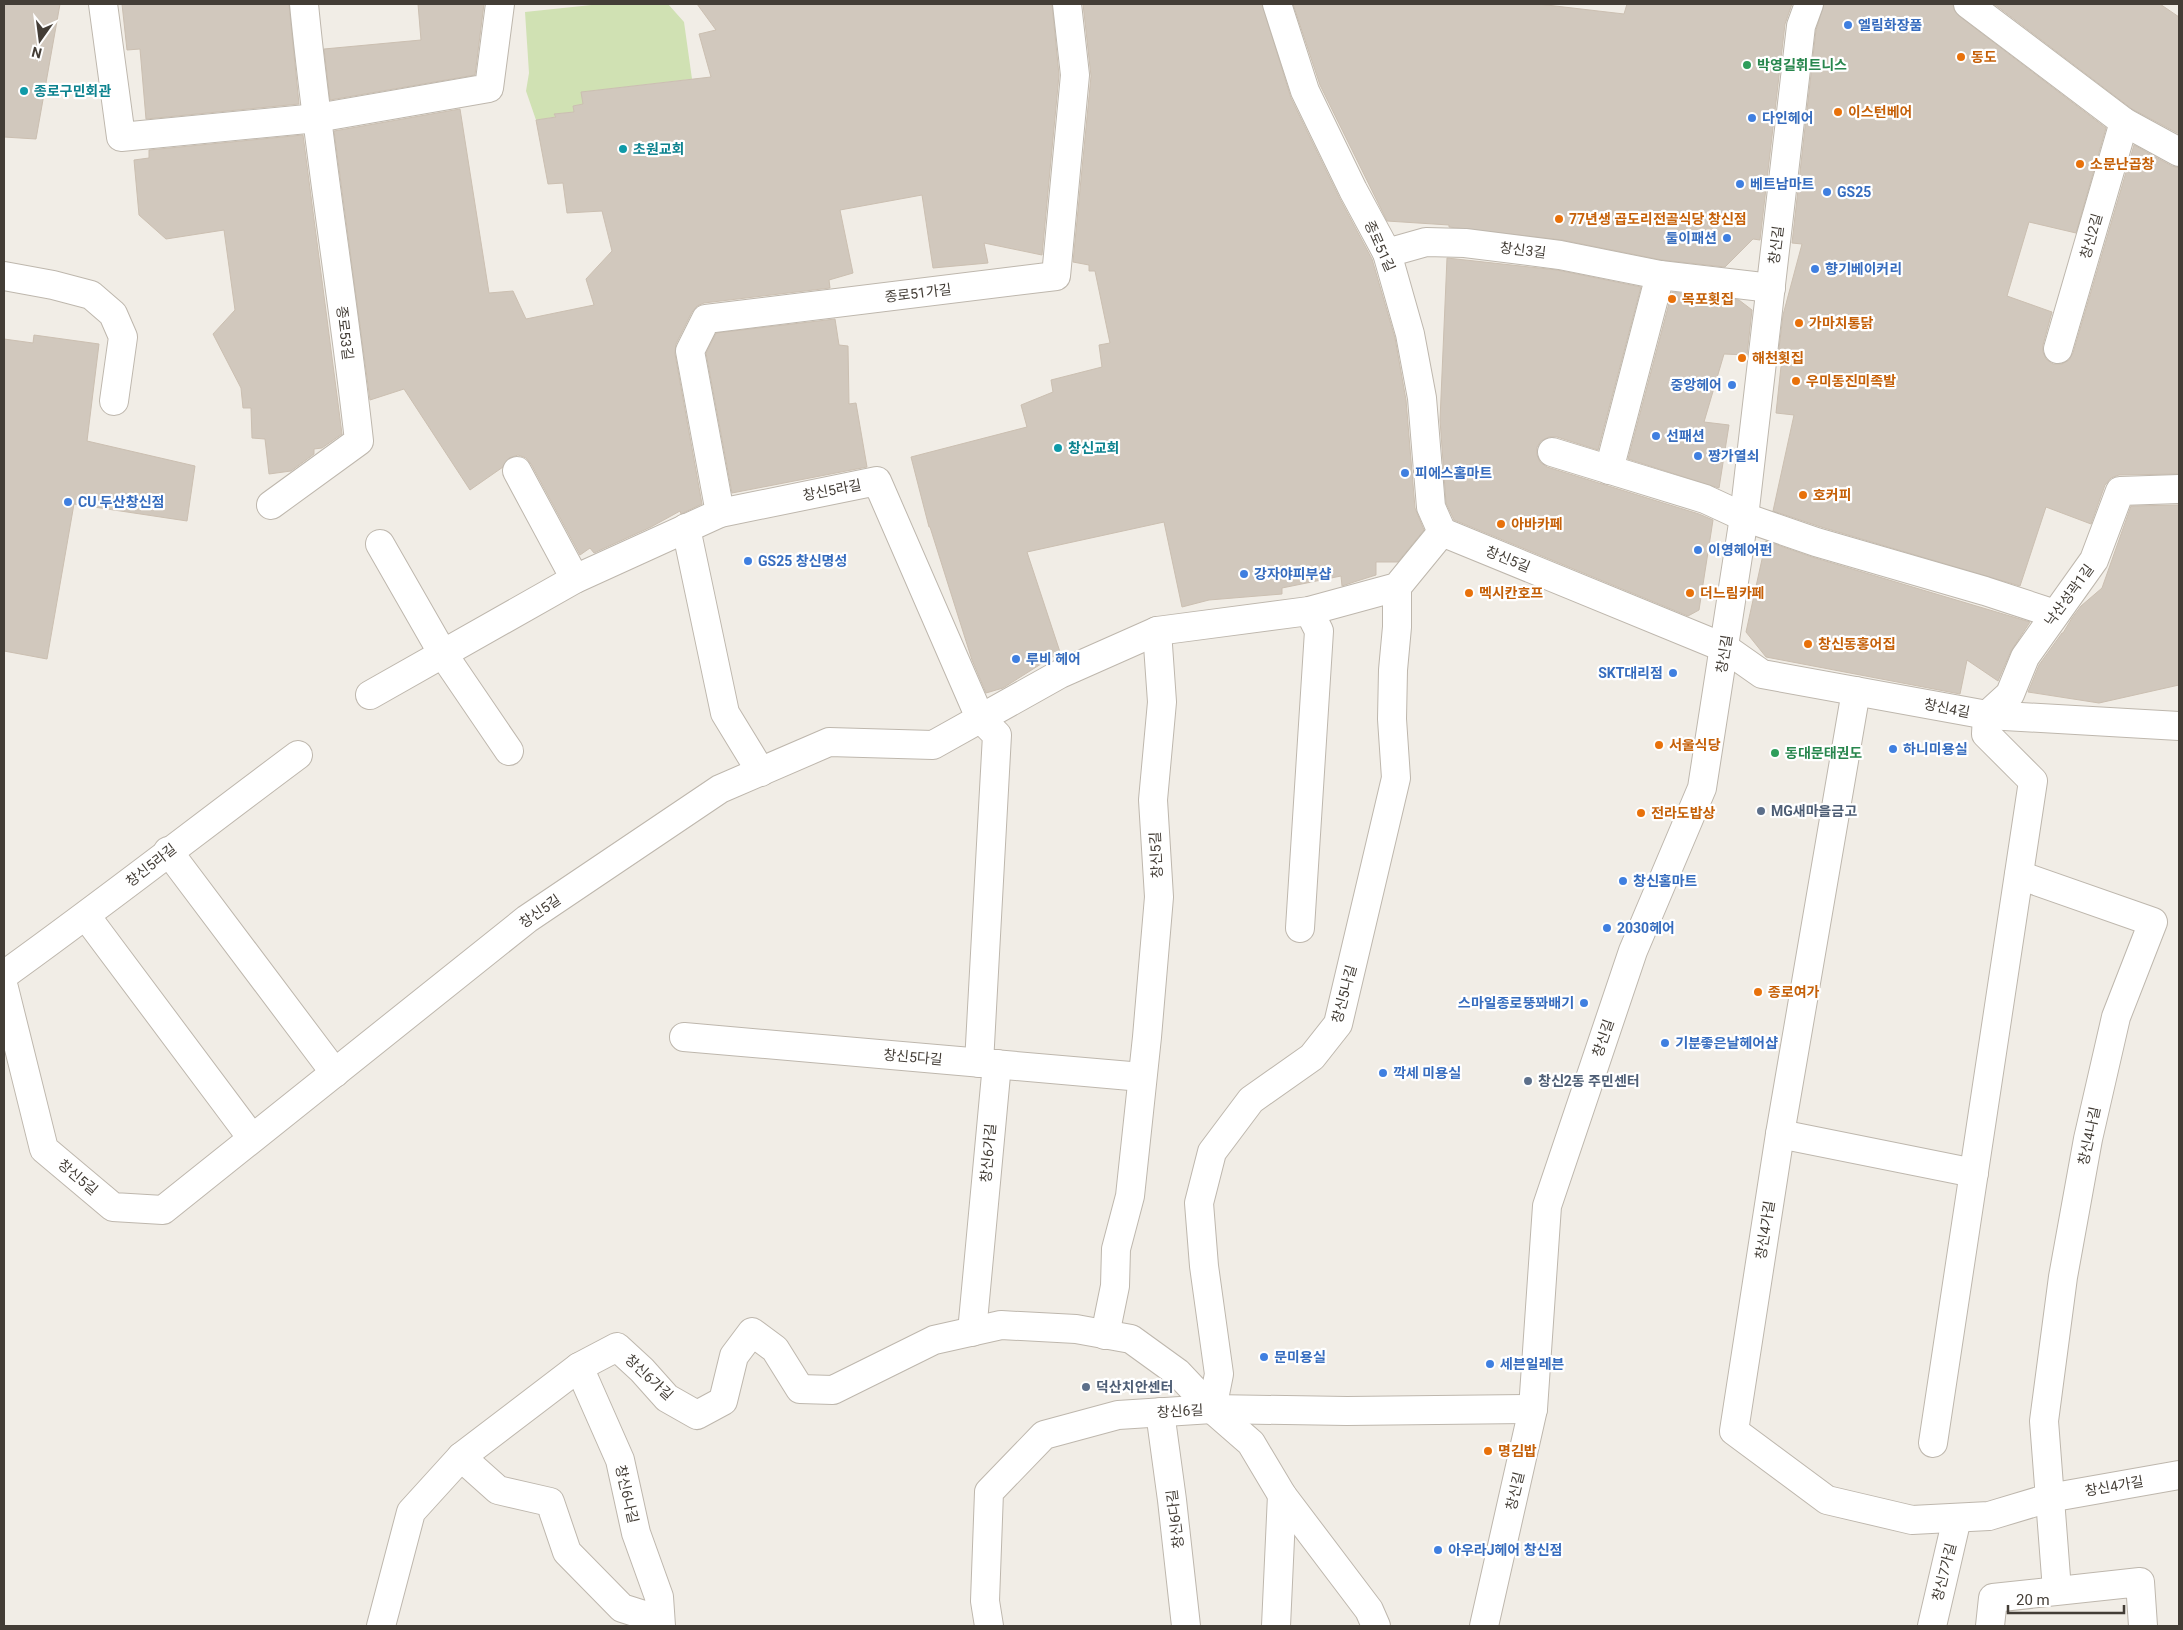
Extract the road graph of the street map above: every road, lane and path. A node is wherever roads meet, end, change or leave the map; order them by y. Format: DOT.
graph roads {
  1 [pos="104,4"];
  2 [pos="304,4"];
  3 [pos="500,4"];
  4 [pos="1067,4"];
  5 [pos="1277,4"];
  6 [pos="1809,4"];
  7 [pos="1968,4"];
  8 [pos="317,118"];
  9 [pos="2124,122"];
  10 [pos="2179,152"];
  11 [pos="1387,254"];
  12 [pos="1660,274"];
  13 [pos="4,276"];
  14 [pos="1771,288"];
  15 [pos="2058,349"];
  16 [pos="114,401"];
  17 [pos="1552,452"];
  18 [pos="1609,470"];
  19 [pos="517,471"];
  20 [pos="2179,489"];
  21 [pos="271,505"];
  22 [pos="720,512"];
  23 [pos="1744,517"];
  24 [pos="686,528"];
  25 [pos="1442,532"];
  26 [pos="380,544"];
  27 [pos="575,579"];
  28 [pos="1397,587"];
  29 [pos="1308,611"];
  30 [pos="2055,614"];
  31 [pos="1157,632"];
  32 [pos="1725,648"];
  33 [pos="443,654"];
  34 [pos="1856,690"];
  35 [pos="370,695"];
  36 [pos="1987,715"];
  37 [pos="980,718"];
  38 [pos="2179,726"];
  39 [pos="509,751"];
  40 [pos="298,755"];
  41 [pos="761,772"];
  42 [pos="168,851"];
  43 [pos="2019,876"];
  44 [pos="86,916"];
  45 [pos="1300,928"];
  46 [pos="4,975"];
  47 [pos="4,988"];
  48 [pos="684,1037"];
  49 [pos="988,1064"];
  50 [pos="335,1073"];
  51 [pos="1142,1077"];
  52 [pos="1780,1134"];
  53 [pos="252,1138"];
  54 [pos="1974,1173"];
  55 [pos="972,1332"];
  56 [pos="1106,1334"];
  57 [pos="579,1367"];
  58 [pos="1212,1409"];
  59 [pos="1533,1409"];
  60 [pos="1160,1412"];
  61 [pos="1933,1444"];
  62 [pos="461,1457"];
  63 [pos="2179,1475"];
  64 [pos="1282,1495"];
  65 [pos="2049,1498"];
  66 [pos="1957,1518"];
  67 [pos="2056,1590"];
  68 [pos="661,1623"];
  69 [pos="381,1626"];
  70 [pos="988,1626"];
  71 [pos="1186,1626"];
  72 [pos="1276,1626"];
  73 [pos="1376,1626"];
  74 [pos="1484,1626"];
  75 [pos="1932,1626"];
  76 [pos="1990,1626"];
  77 [pos="2143,1626"];
  1 -- 8 [label="street"];
  2 -- 8 [label="street, 종로53길"];
  3 -- 8 [label="street"];
  4 -- 22 [label="street, 종로51가길"];
  5 -- 11 [label="street, 종로51길"];
  6 -- 14 [label="street, 창신길"];
  7 -- 9 [label="street"];
  8 -- 21 [label="street, 종로53길"];
  9 -- 10 [label="street"];
  9 -- 15 [label="street, 창신2길"];
  11 -- 12 [label="street, 창신3길"];
  11 -- 25 [label="street, 종로51길"];
  12 -- 14 [label="street, 창신3길"];
  12 -- 18 [label="street"];
  13 -- 16 [label="street"];
  14 -- 23 [label="street, 창신길"];
  17 -- 18 [label="street"];
  18 -- 23 [label="street"];
  19 -- 27 [label="street"];
  20 -- 30 [label="street, 낙산성곽1길"];
  22 -- 24 [label="street, 창신5라길"];
  22 -- 37 [label="street, 창신5라길"];
  23 -- 30 [label="street"];
  23 -- 32 [label="street, 창신길"];
  24 -- 27 [label="street, 창신5라길"];
  24 -- 41 [label="street"];
  25 -- 28 [label="street"];
  25 -- 32 [label="street, 창신5길"];
  26 -- 33 [label="street"];
  27 -- 33 [label="street, 창신5라길"];
  28 -- 29 [label="street, 창신5길"];
  28 -- 58 [label="street, 창신5나길"];
  29 -- 31 [label="street, 창신5길"];
  29 -- 45 [label="street"];
  30 -- 36 [label="street, 낙산성곽1길"];
  31 -- 37 [label="street, 창신5길"];
  31 -- 51 [label="street, 창신5길"];
  32 -- 34 [label="street, 창신4길"];
  32 -- 59 [label="street, 창신길"];
  33 -- 35 [label="street, 창신5라길"];
  33 -- 39 [label="street"];
  34 -- 36 [label="street, 창신4길"];
  34 -- 52 [label="street, 창신4가길"];
  36 -- 38 [label="street, 창신4길"];
  36 -- 43 [label="street"];
  37 -- 41 [label="street, 창신5길"];
  37 -- 49 [label="street"];
  40 -- 42 [label="street, 창신5라길"];
  41 -- 50 [label="street, 창신5길"];
  42 -- 44 [label="street, 창신5라길"];
  42 -- 50 [label="street"];
  43 -- 54 [label="street"];
  43 -- 65 [label="street, 창신4나길"];
  44 -- 46 [label="street, 창신5라길"];
  44 -- 53 [label="street"];
  47 -- 53 [label="street, 창신5길"];
  48 -- 49 [label="street, 창신5다길"];
  49 -- 51 [label="street, 창신5다길"];
  49 -- 55 [label="street, 창신6가길"];
  50 -- 53 [label="street, 창신5길"];
  51 -- 56 [label="street"];
  52 -- 54 [label="street"];
  52 -- 66 [label="street, 창신4가길"];
  54 -- 61 [label="street"];
  55 -- 56 [label="street, 창신6가길"];
  55 -- 57 [label="street, 창신6가길"];
  56 -- 58 [label="street, 창신6가길"];
  57 -- 62 [label="street, 창신6가길"];
  57 -- 68 [label="street, 창신6나길"];
  58 -- 59 [label="street, 창신6길"];
  58 -- 60 [label="street, 창신6길"];
  58 -- 64 [label="street"];
  59 -- 74 [label="street, 창신길"];
  60 -- 70 [label="street, 창신6길"];
  60 -- 71 [label="street, 창신6다길"];
  62 -- 68 [label="street"];
  62 -- 69 [label="street, 창신6가길"];
  63 -- 65 [label="street, 창신4가길"];
  64 -- 72 [label="street"];
  64 -- 73 [label="street"];
  65 -- 66 [label="street, 창신4가길"];
  65 -- 67 [label="street"];
  66 -- 75 [label="street, 창신7가길"];
  67 -- 76 [label="street"];
  67 -- 77 [label="street"];
}
